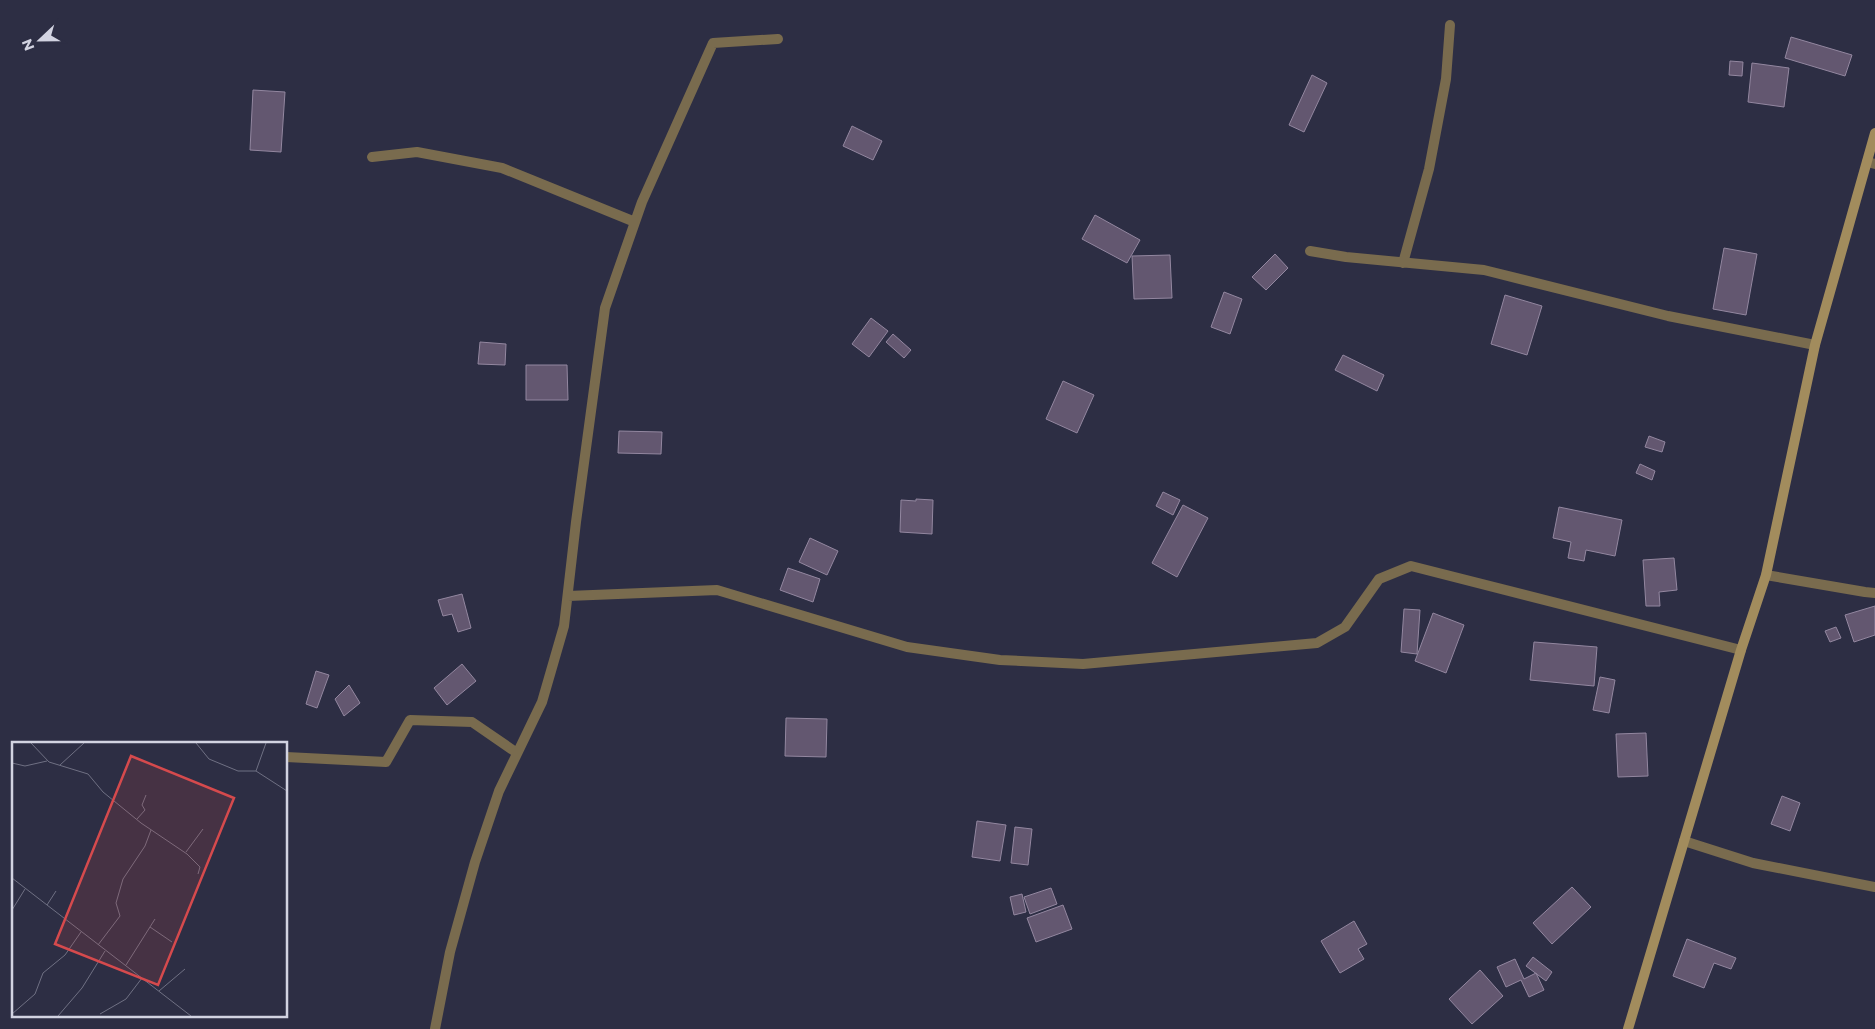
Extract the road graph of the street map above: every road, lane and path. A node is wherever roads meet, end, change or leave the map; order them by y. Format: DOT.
graph roads {
  1 [pos="1450,25"];
  2 [pos="778,38"];
  3 [pos="1875,133"];
  4 [pos="372,157"];
  5 [pos="1871,163"];
  6 [pos="635,222"];
  7 [pos="1310,251"];
  8 [pos="1403,262"];
  9 [pos="1815,345"];
  10 [pos="1766,575"];
  11 [pos="1875,593"];
  12 [pos="568,596"];
  13 [pos="1741,650"];
  14 [pos="517,753"];
  15 [pos="288,757"];
  16 [pos="1684,841"];
  17 [pos="1875,887"];
  18 [pos="435,1029"];
  19 [pos="1628,1029"];
  1 -- 8 [label="street"];
  2 -- 6 [label="street"];
  3 -- 5 [label="main road"];
  4 -- 6 [label="street"];
  5 -- 9 [label="main road"];
  6 -- 12 [label="street"];
  7 -- 8 [label="street"];
  8 -- 9 [label="street"];
  9 -- 10 [label="main road"];
  10 -- 11 [label="street"];
  10 -- 13 [label="main road"];
  12 -- 13 [label="street"];
  12 -- 14 [label="street"];
  13 -- 16 [label="main road"];
  14 -- 15 [label="street"];
  14 -- 18 [label="street"];
  16 -- 17 [label="street"];
  16 -- 19 [label="main road"];
}
